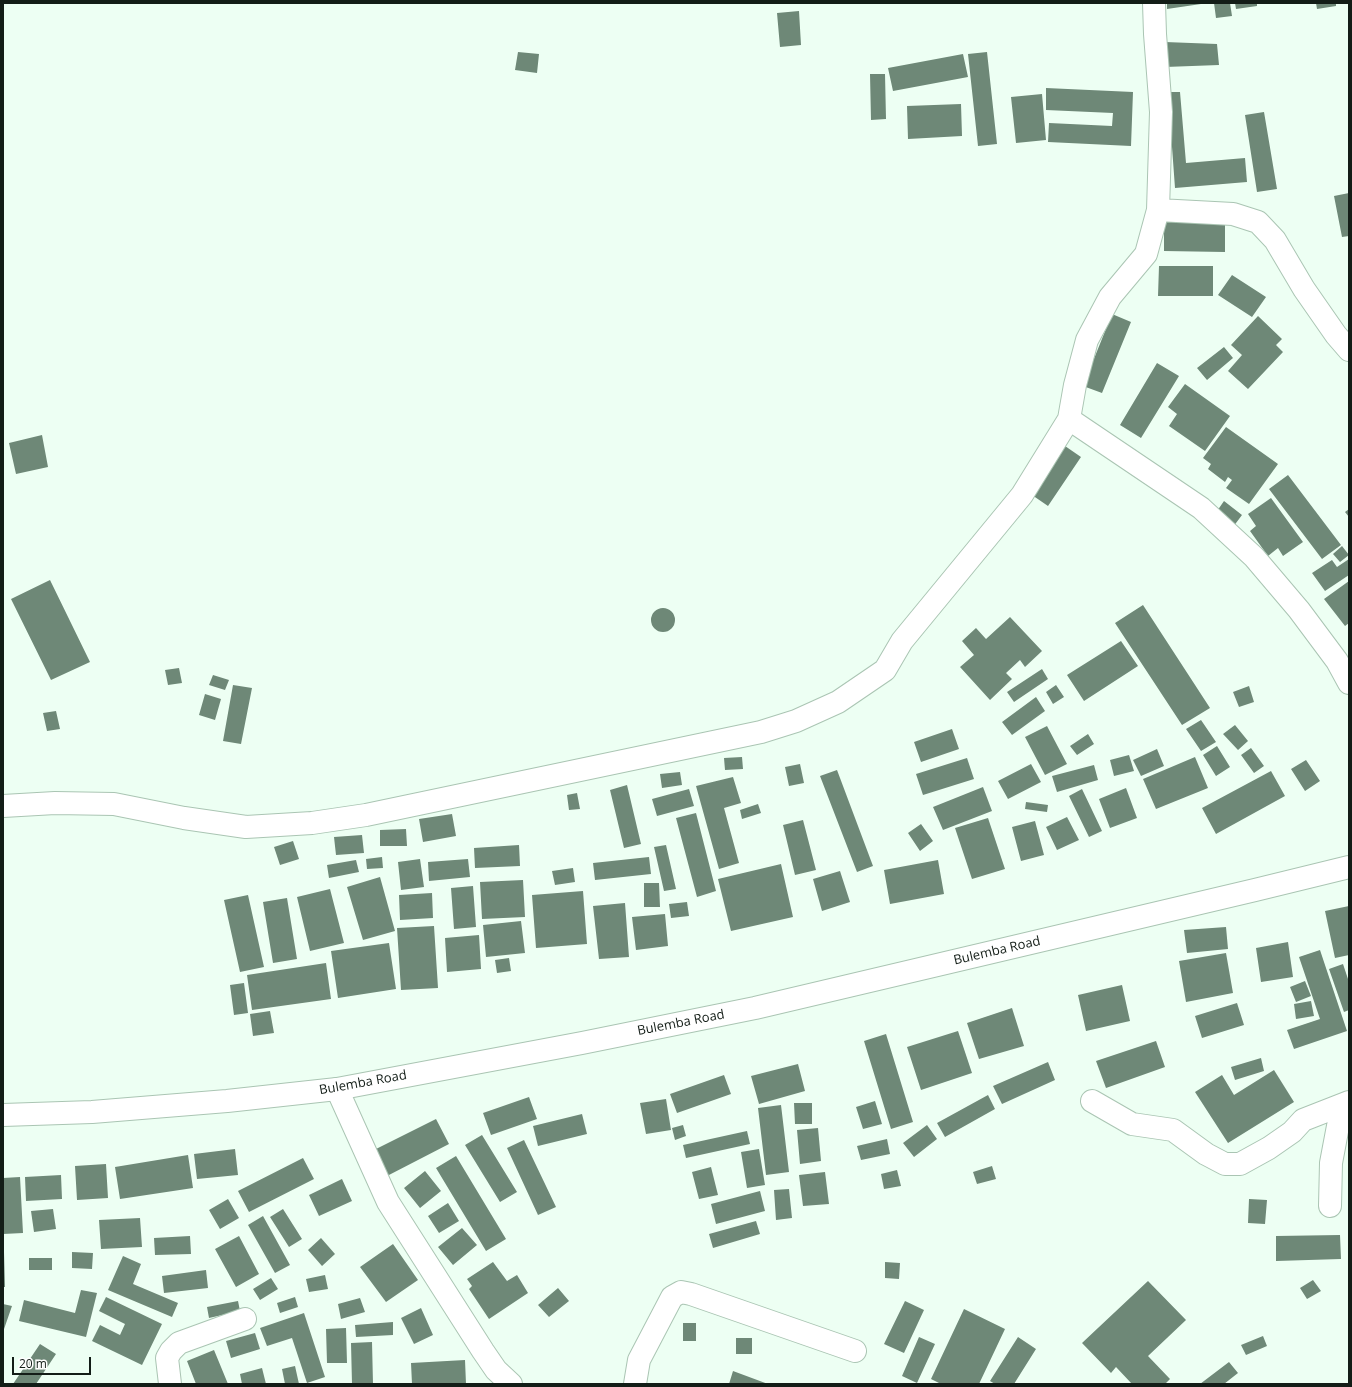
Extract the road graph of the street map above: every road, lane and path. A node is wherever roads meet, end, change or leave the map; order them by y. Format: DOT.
graph roads {
  1 [pos="1154,3"];
  2 [pos="1158,210"];
  3 [pos="1349,350"];
  4 [pos="1069,419"];
  5 [pos="1349,683"];
  6 [pos="3,806"];
  7 [pos="1349,867"];
  8 [pos="337,1089"];
  9 [pos="1092,1101"];
  10 [pos="1349,1102"];
  11 [pos="1349,1107"];
  12 [pos="3,1116"];
  13 [pos="1330,1206"];
  14 [pos="246,1319"];
  15 [pos="855,1352"];
  16 [pos="170,1384"];
  17 [pos="511,1384"];
  18 [pos="635,1384"];
  1 -- 2 [label="street"];
  2 -- 3 [label="street"];
  2 -- 4 [label="street"];
  4 -- 5 [label="street"];
  4 -- 6 [label="street"];
  7 -- 8 [label="street, Bulemba Road"];
  8 -- 12 [label="street, Bulemba Road"];
  8 -- 17 [label="street"];
  9 -- 10 [label="street"];
  11 -- 13 [label="street"];
  14 -- 16 [label="street"];
  15 -- 18 [label="street"];
}
